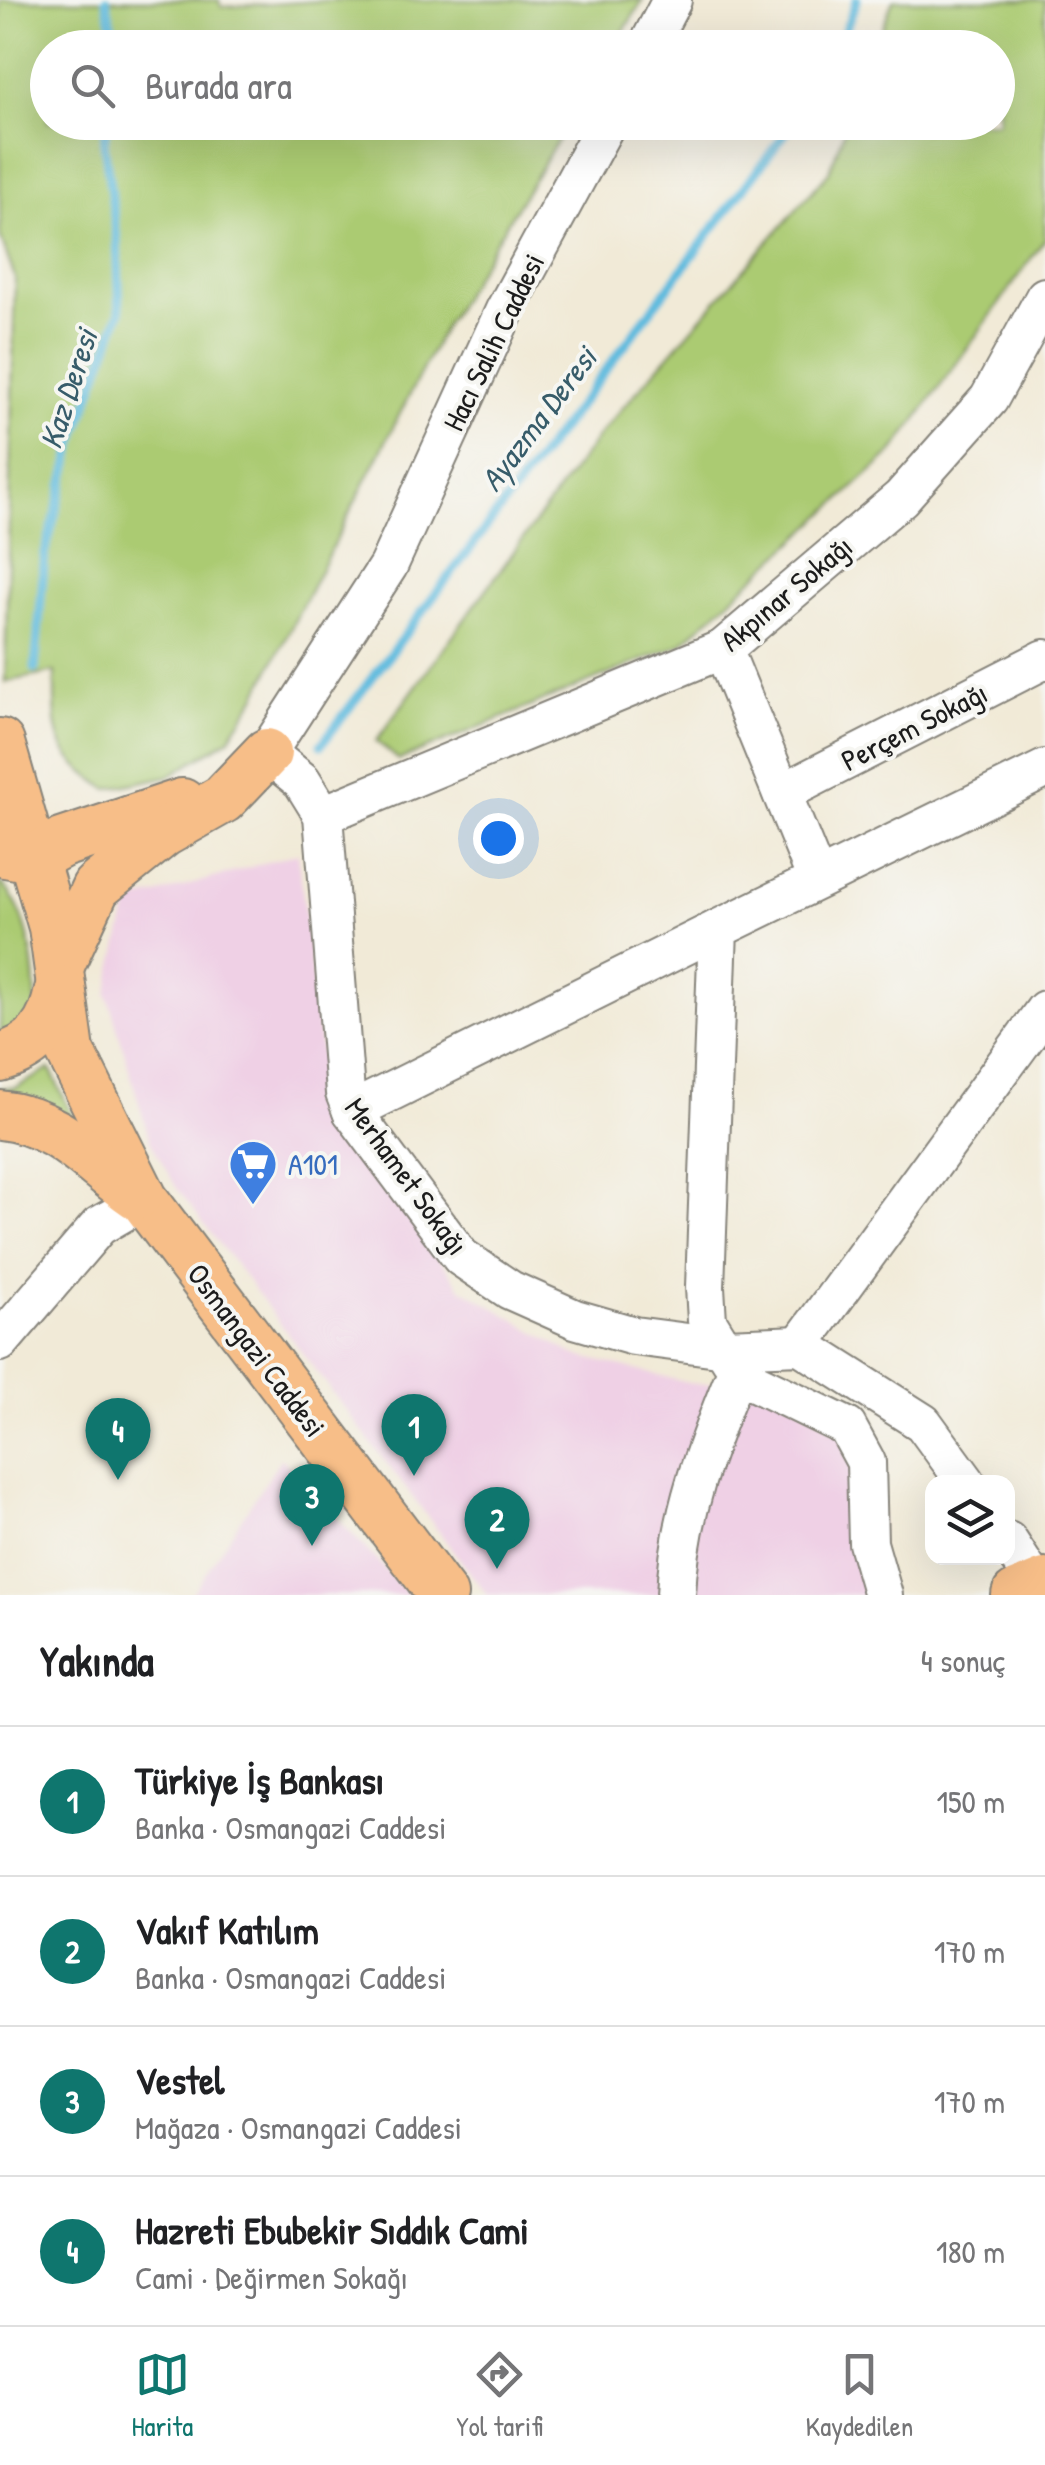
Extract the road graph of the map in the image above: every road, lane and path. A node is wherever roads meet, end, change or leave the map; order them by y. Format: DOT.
graph roads {
  1 [pos="672,0"];
  2 [pos="656,30"];
  3 [pos="597,140"];
  4 [pos="1045,298"];
  5 [pos="723,649"];
  6 [pos="1045,659"];
  7 [pos="266,754"];
  8 [pos="5,763"];
  9 [pos="1042,777"];
  10 [pos="782,793"];
  11 [pos="323,815"];
  12 [pos="148,816"];
  13 [pos="17,856"];
  14 [pos="816,877"];
  15 [pos="718,929"];
  16 [pos="58,981"];
  17 [pos="1045,1010"];
  18 [pos="0,1058"];
  19 [pos="352,1111"];
  20 [pos="0,1115"];
  21 [pos="144,1200"];
  22 [pos="0,1342"];
  23 [pos="800,1345"];
  24 [pos="731,1361"];
  25 [pos="961,1475"];
  26 [pos="1015,1553"];
  27 [pos="1035,1589"];
  28 [pos="443,1595"];
  29 [pos="676,1595"];
  30 [pos="883,1595"];
  1 -- 2 [label="street"];
  3 -- 7 [label="street, Hacı Salih Caddesi"];
  4 -- 5 [label="street, Akpınar Sokağı"];
  5 -- 10 [label="street"];
  5 -- 11 [label="street, Akpınar Sokağı"];
  6 -- 10 [label="street, Perçem Sokağı"];
  7 -- 11 [label="street"];
  7 -- 12 [label="main road"];
  7 -- 16 [label="main road"];
  8 -- 12 [label="main road"];
  8 -- 13 [label="main road, Osmangazi Caddesi"];
  9 -- 14 [label="street"];
  10 -- 14 [label="street"];
  11 -- 19 [label="street, Merhamet Sokağı"];
  12 -- 13 [label="main road"];
  13 -- 16 [label="main road, Osmangazi Caddesi"];
  14 -- 15 [label="street"];
  15 -- 19 [label="street"];
  15 -- 24 [label="street"];
  16 -- 18 [label="main road"];
  16 -- 21 [label="main road, Osmangazi Caddesi"];
  17 -- 23 [label="street"];
  19 -- 24 [label="street, Merhamet Sokağı"];
  20 -- 21 [label="main road, Osmangazi Caddesi"];
  21 -- 22 [label="street"];
  21 -- 28 [label="main road, Osmangazi Caddesi"];
  23 -- 24 [label="street"];
  23 -- 25 [label="street"];
  24 -- 29 [label="street"];
  24 -- 30 [label="street"];
  26 -- 27 [label="street"];
}
